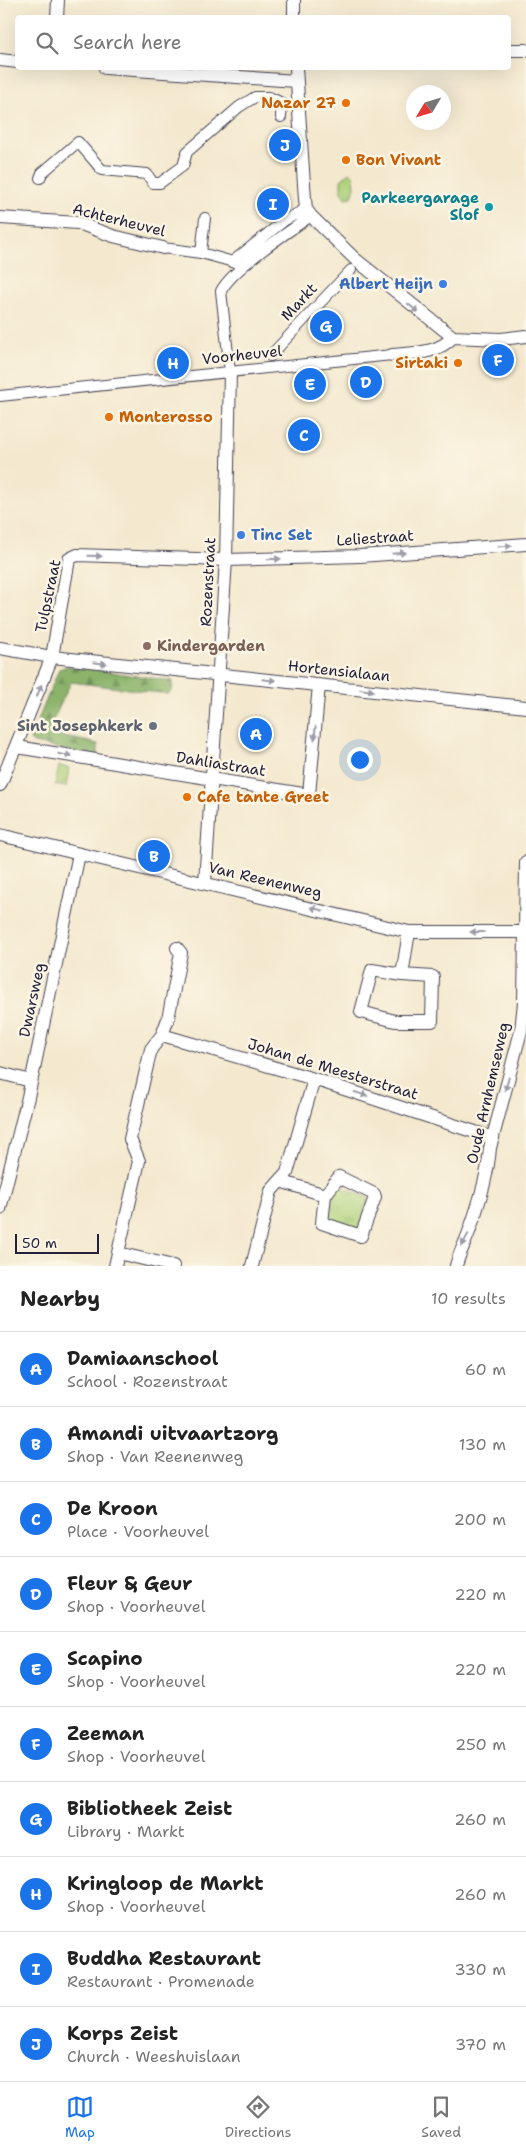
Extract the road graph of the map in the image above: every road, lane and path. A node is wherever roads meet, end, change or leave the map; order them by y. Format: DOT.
graph roads {
  1 [pos="58,0"];
  2 [pos="294,0"];
  3 [pos="56,15"];
  4 [pos="294,15"];
  5 [pos="511,50"];
  6 [pos="526,50"];
  7 [pos="0,60"];
  8 [pos="15,62"];
  9 [pos="136,70"];
  10 [pos="297,74"];
  11 [pos="281,117"];
  12 [pos="40,178"];
  13 [pos="309,212"];
  14 [pos="0,218"];
  15 [pos="205,218"];
  16 [pos="163,248"];
  17 [pos="201,252"];
  18 [pos="232,262"];
  19 [pos="246,265"];
  20 [pos="352,270"];
  21 [pos="526,336"];
  22 [pos="453,337"];
  23 [pos="392,355"];
  24 [pos="270,356"];
  25 [pos="230,372"];
  26 [pos="0,396"];
  27 [pos="526,544"];
  28 [pos="226,560"];
  29 [pos="0,648"];
  30 [pos="52,657"];
  31 [pos="220,675"];
  32 [pos="319,684"];
  33 [pos="526,707"];
  34 [pos="17,747"];
  35 [pos="211,778"];
  36 [pos="0,785"];
  37 [pos="0,835"];
  38 [pos="79,854"];
  39 [pos="526,862"];
  40 [pos="205,883"];
  41 [pos="409,932"];
  42 [pos="526,932"];
  43 [pos="177,948"];
  44 [pos="402,975"];
  45 [pos="162,1035"];
  46 [pos="0,1074"];
  47 [pos="314,1078"];
  48 [pos="31,1081"];
  49 [pos="493,1138"];
  50 [pos="4,1174"];
  51 [pos="280,1181"];
  52 [pos="325,1195"];
  53 [pos="0,1209"];
  54 [pos="117,1260"];
  55 [pos="173,1266"];
  56 [pos="252,1266"];
  57 [pos="456,1266"];
  1 -- 3 [label="street"];
  2 -- 4 [label="street"];
  5 -- 6 [label="street"];
  7 -- 8 [label="street"];
  9 -- 10 [label="street"];
  10 -- 13 [label="street"];
  11 -- 12 [label="street"];
  13 -- 18 [label="street"];
  13 -- 19 [label="street"];
  13 -- 22 [label="street, one-way"];
  14 -- 16 [label="street, Achterheuvel"];
  15 -- 17 [label="street"];
  16 -- 17 [label="street, Achterheuvel"];
  17 -- 18 [label="street, Achterheuvel"];
  18 -- 19 [label="street, Achterheuvel"];
  19 -- 25 [label="street"];
  20 -- 24 [label="street, Markt"];
  21 -- 22 [label="street"];
  22 -- 23 [label="street, Voorheuvel"];
  23 -- 25 [label="street, Voorheuvel"];
  25 -- 26 [label="street, Voorheuvel"];
  25 -- 28 [label="street, Rozenstraat"];
  28 -- 27 [label="street, Leliestraat, one-way"];
  30 -- 28 [label="street, Tulpstraat, one-way"];
  28 -- 31 [label="street, Rozenstraat"];
  29 -- 30 [label="street, Hortensialaan"];
  30 -- 31 [label="street, Hortensialaan, one-way"];
  34 -- 30 [label="street, Tulpstraat, one-way"];
  31 -- 32 [label="street, Hortensialaan, one-way"];
  31 -- 35 [label="street, Rozenstraat"];
  32 -- 33 [label="street, Hortensialaan, one-way"];
  32 -- 35 [label="street, Dahliastraat, one-way"];
  34 -- 35 [label="street, Dahliastraat, one-way"];
  34 -- 36 [label="street, Tulpstraat"];
  35 -- 40 [label="street, Rozenstraat"];
  37 -- 38 [label="street, Van Reenenweg"];
  38 -- 40 [label="street, Van Reenenweg"];
  38 -- 48 [label="street, Dwarsweg"];
  39 -- 42 [label="street, Oude Arnhemseweg"];
  41 -- 40 [label="street, Van Reenenweg, one-way"];
  42 -- 41 [label="street, Van Reenenweg, one-way"];
  41 -- 44 [label="street"];
  42 -- 49 [label="street, Oude Arnhemseweg, one-way"];
  43 -- 45 [label="street"];
  44 -- 44 [label="street"];
  45 -- 47 [label="street, Johan de Meesterstraat"];
  45 -- 54 [label="street"];
  46 -- 48 [label="street"];
  47 -- 49 [label="street, Johan de Meesterstraat, one-way"];
  47 -- 51 [label="street"];
  48 -- 50 [label="street, Dwarsweg"];
  49 -- 57 [label="street, Oude Arnhemseweg, one-way"];
  50 -- 53 [label="street, Dwarsweg"];
  51 -- 52 [label="street"];
  51 -- 56 [label="street"];
  52 -- 52 [label="street"];
  54 -- 55 [label="street"];
}
